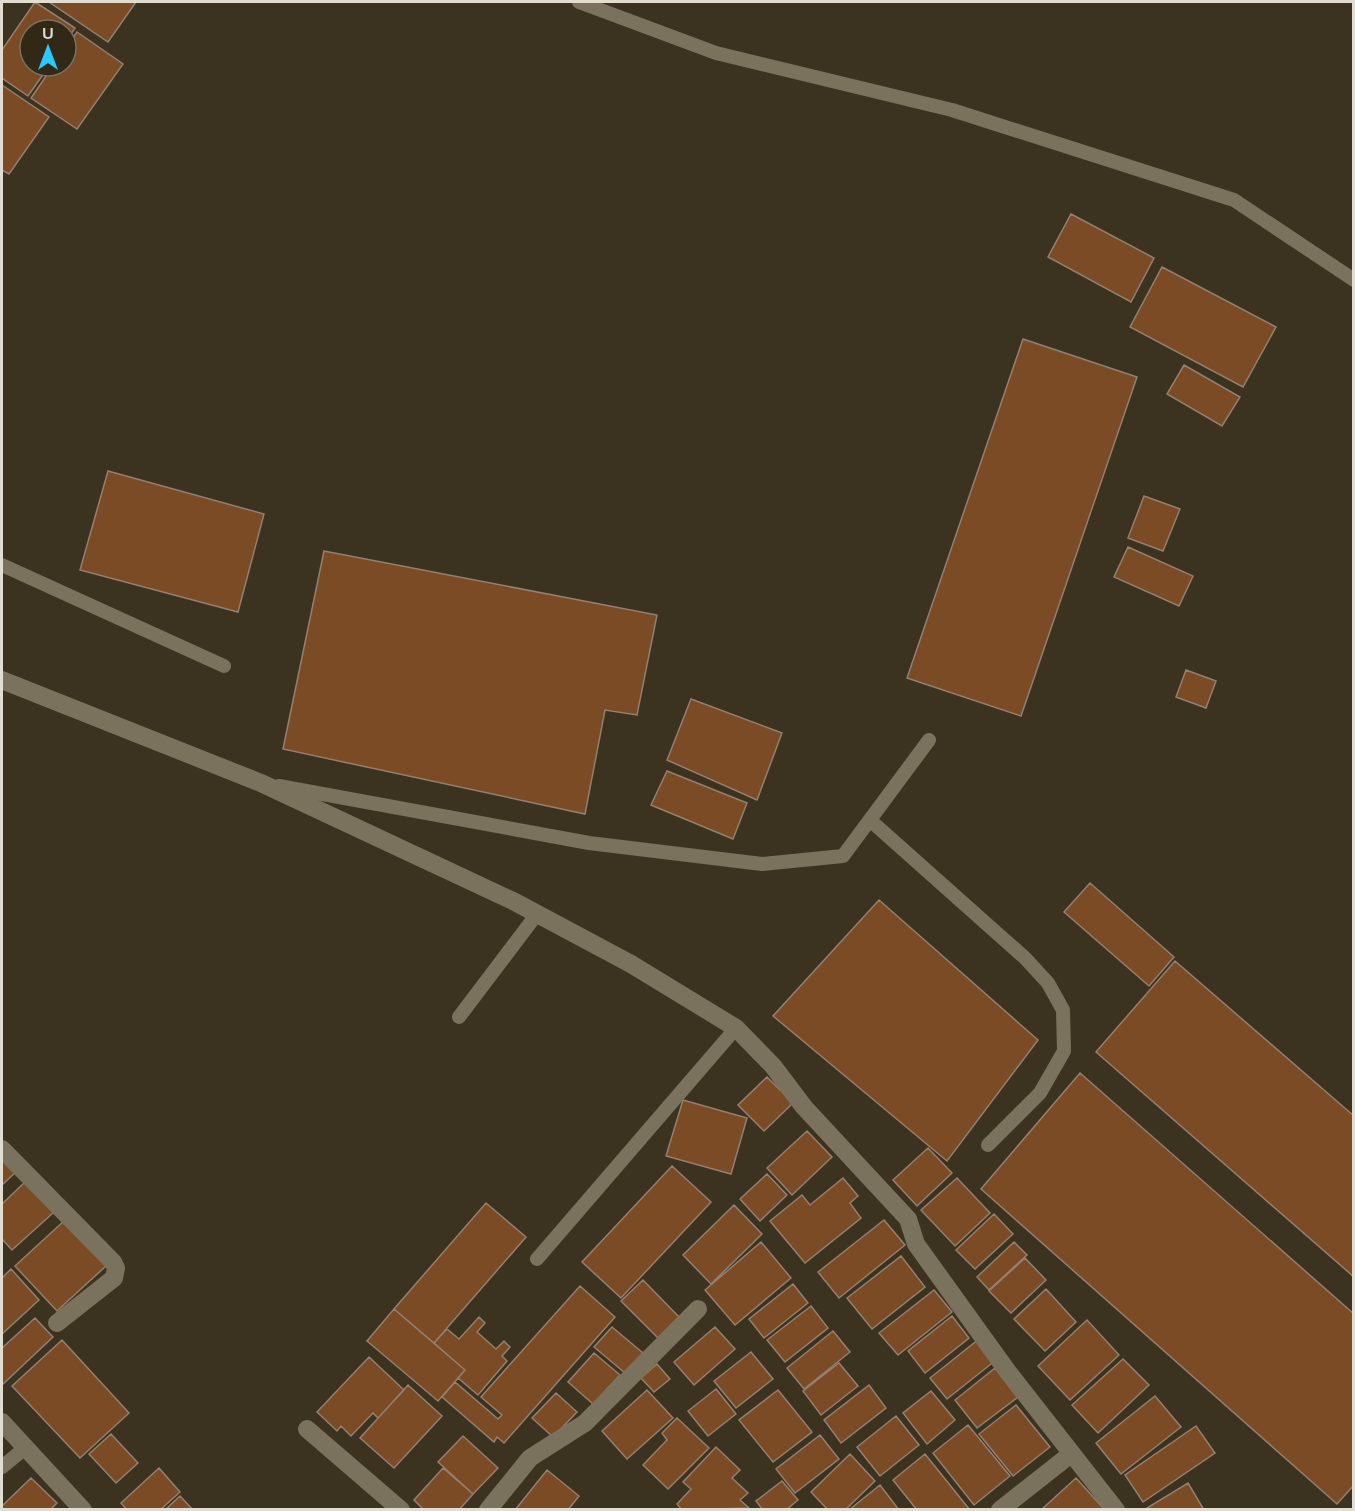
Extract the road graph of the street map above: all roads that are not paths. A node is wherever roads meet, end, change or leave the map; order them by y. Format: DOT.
graph roads {
  1 [pos="579,2"];
  2 [pos="1353,280"];
  3 [pos="2,566"];
  4 [pos="224,666"];
  5 [pos="2,680"];
  6 [pos="929,740"];
  7 [pos="261,783"];
  8 [pos="871,821"];
  9 [pos="537,914"];
  10 [pos="459,1017"];
  11 [pos="736,1028"];
  12 [pos="988,1145"];
  13 [pos="2,1149"];
  14 [pos="537,1259"];
  15 [pos="698,1309"];
  16 [pos="57,1323"];
  17 [pos="2,1422"];
  18 [pos="307,1429"];
  19 [pos="25,1448"];
  20 [pos="1071,1454"];
  21 [pos="2,1467"];
  22 [pos="83,1509"];
  23 [pos="401,1509"];
  24 [pos="488,1509"];
  25 [pos="1000,1509"];
  26 [pos="1116,1509"];
  1 -- 2 [label="lane"];
  3 -- 4 [label="lane"];
  5 -- 7 [label="street"];
  6 -- 8 [label="lane"];
  7 -- 8 [label="lane"];
  7 -- 9 [label="street"];
  8 -- 12 [label="lane"];
  9 -- 10 [label="lane"];
  9 -- 11 [label="street"];
  11 -- 14 [label="lane"];
  11 -- 20 [label="street"];
  13 -- 16 [label="street"];
  15 -- 24 [label="street"];
  17 -- 19 [label="street"];
  18 -- 23 [label="street"];
  19 -- 21 [label="lane"];
  19 -- 22 [label="street"];
  20 -- 25 [label="street"];
  20 -- 26 [label="street"];
}
